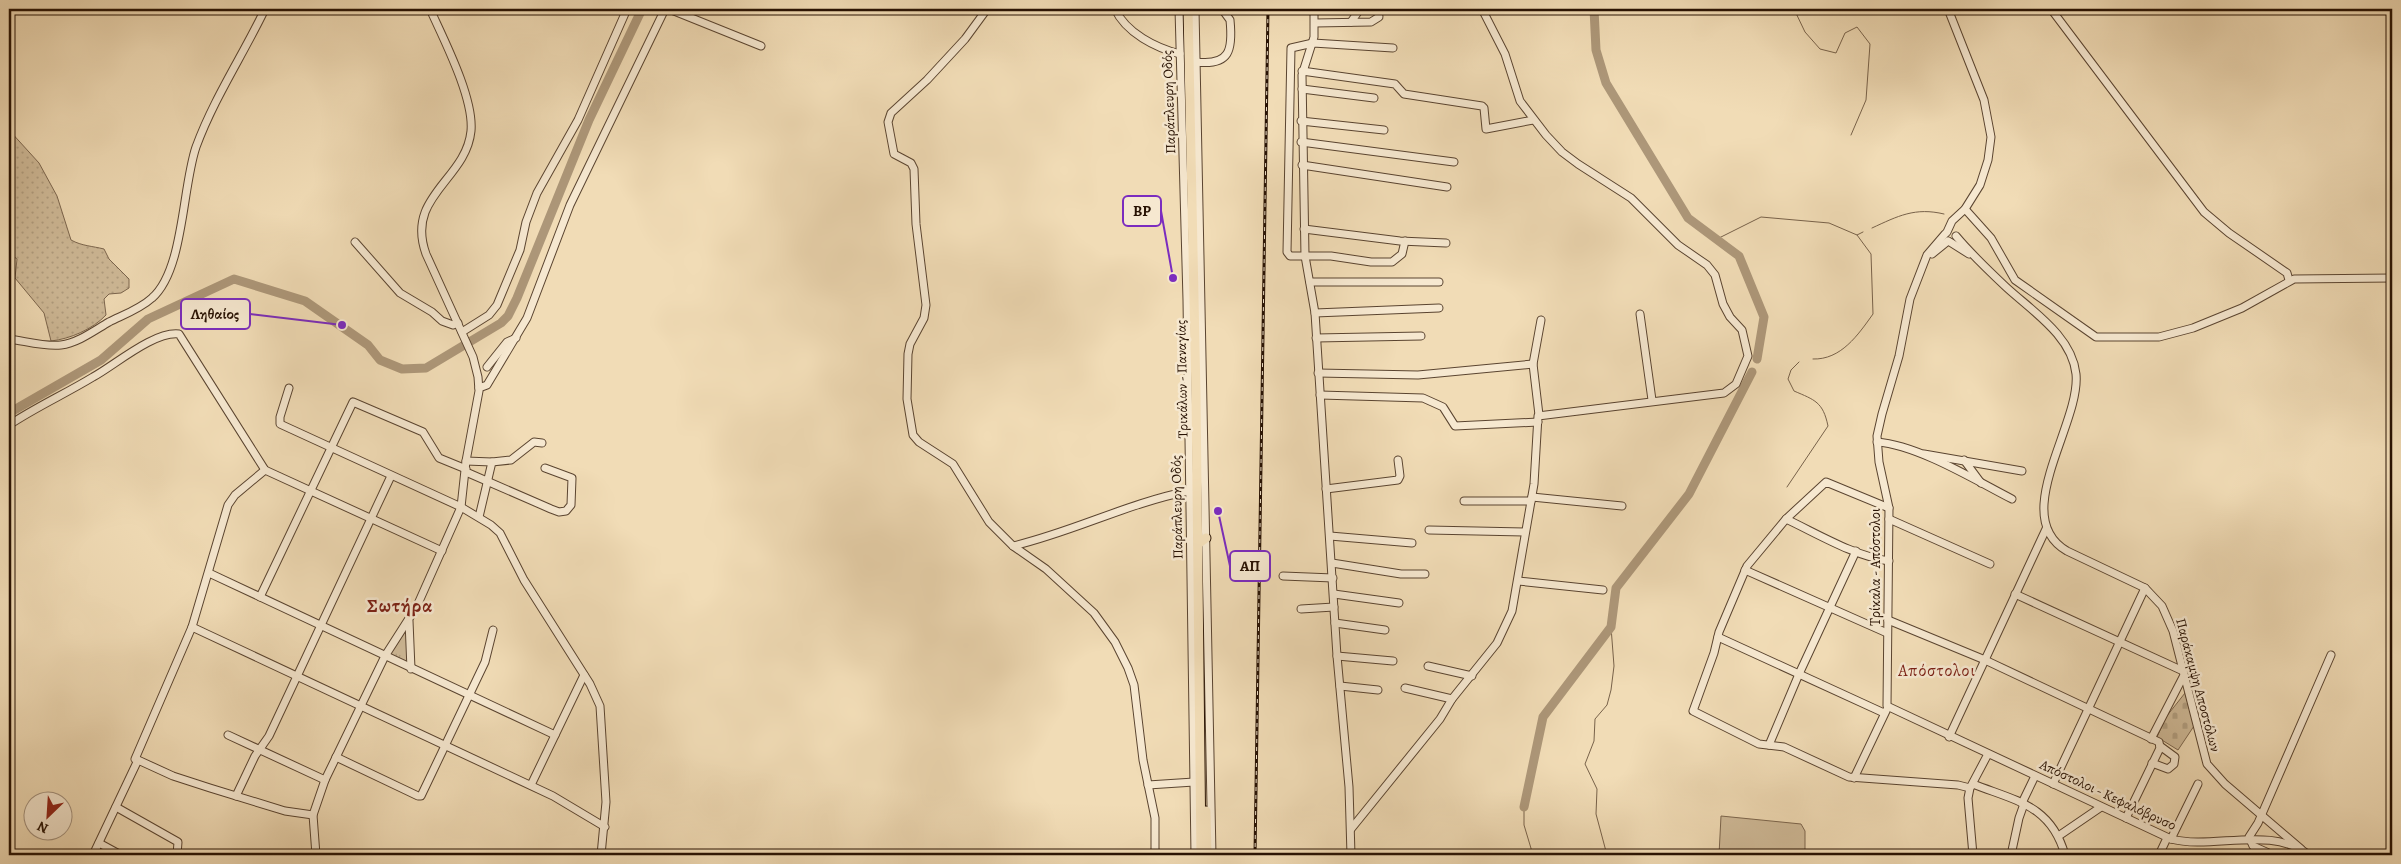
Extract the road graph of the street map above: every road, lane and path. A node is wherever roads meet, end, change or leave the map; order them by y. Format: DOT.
graph roads {
  1 [pos="265,9"];
  2 [pos="430,9"];
  3 [pos="628,9"];
  4 [pos="667,9"];
  5 [pos="987,9"];
  6 [pos="1115,9"];
  7 [pos="1179,9"];
  8 [pos="1188,9"];
  9 [pos="1195,9"];
  10 [pos="1222,9"];
  11 [pos="1314,9"];
  12 [pos="1360,9"];
  13 [pos="1378,9"];
  14 [pos="1482,9"];
  15 [pos="1948,9"];
  16 [pos="2050,9"];
  17 [pos="1351,22"];
  18 [pos="1315,23"];
  19 [pos="1313,43"];
  20 [pos="761,46"];
  21 [pos="1393,48"];
  22 [pos="1180,54"];
  23 [pos="1196,62"];
  24 [pos="1302,71"];
  25 [pos="1302,89"];
  26 [pos="1374,98"];
  27 [pos="1534,120"];
  28 [pos="1301,121"];
  29 [pos="1384,130"];
  30 [pos="1301,142"];
  31 [pos="1288,161"];
  32 [pos="1454,162"];
  33 [pos="1302,163"];
  34 [pos="1447,186"];
  35 [pos="1965,209"];
  36 [pos="1958,216"];
  37 [pos="1304,229"];
  38 [pos="1956,235"];
  39 [pos="1947,237"];
  40 [pos="1405,241"];
  41 [pos="355,242"];
  42 [pos="1446,243"];
  43 [pos="1193,254"];
  44 [pos="1305,256"];
  45 [pos="1186,260"];
  46 [pos="1980,261"];
  47 [pos="2392,278"];
  48 [pos="2289,280"];
  49 [pos="1310,282"];
  50 [pos="1439,282"];
  51 [pos="1190,302"];
  52 [pos="1439,308"];
  53 [pos="1314,312"];
  54 [pos="1640,314"];
  55 [pos="1541,320"];
  56 [pos="458,323"];
  57 [pos="462,333"];
  58 [pos="1421,336"];
  59 [pos="516,338"];
  60 [pos="1316,338"];
  61 [pos="9,339"];
  62 [pos="1533,364"];
  63 [pos="487,367"];
  64 [pos="476,368"];
  65 [pos="496,370"];
  66 [pos="1318,373"];
  67 [pos="289,388"];
  68 [pos="479,388"];
  69 [pos="1320,395"];
  70 [pos="1652,400"];
  71 [pos="1538,418"];
  72 [pos="9,425"];
  73 [pos="1877,442"];
  74 [pos="542,443"];
  75 [pos="330,448"];
  76 [pos="1915,452"];
  77 [pos="466,460"];
  78 [pos="1398,460"];
  79 [pos="1964,460"];
  80 [pos="492,462"];
  81 [pos="545,468"];
  82 [pos="265,470"];
  83 [pos="466,471"];
  84 [pos="2022,472"];
  85 [pos="391,476"];
  86 [pos="488,481"];
  87 [pos="1981,483"];
  88 [pos="1326,489"];
  89 [pos="310,491"];
  90 [pos="1197,493"];
  91 [pos="1532,499"];
  92 [pos="2012,499"];
  93 [pos="1464,501"];
  94 [pos="1622,506"];
  95 [pos="461,508"];
  96 [pos="1889,508"];
  97 [pos="478,517"];
  98 [pos="372,519"];
  99 [pos="1786,519"];
  100 [pos="1889,519"];
  101 [pos="2046,529"];
  102 [pos="1429,530"];
  103 [pos="1524,532"];
  104 [pos="1330,536"];
  105 [pos="1206,538"];
  106 [pos="1412,543"];
  107 [pos="1198,544"];
  108 [pos="1013,546"];
  109 [pos="442,551"];
  110 [pos="1856,551"];
  111 [pos="1889,561"];
  112 [pos="1332,563"];
  113 [pos="1990,564"];
  114 [pos="1745,570"];
  115 [pos="208,573"];
  116 [pos="1424,574"];
  117 [pos="1283,576"];
  118 [pos="1333,578"];
  119 [pos="1518,581"];
  120 [pos="2145,588"];
  121 [pos="1603,590"];
  122 [pos="1334,594"];
  123 [pos="2015,594"];
  124 [pos="260,597"];
  125 [pos="1398,603"];
  126 [pos="1334,607"];
  127 [pos="1829,608"];
  128 [pos="1301,609"];
  129 [pos="1888,620"];
  130 [pos="409,621"];
  131 [pos="1336,623"];
  132 [pos="321,626"];
  133 [pos="192,627"];
  134 [pos="493,630"];
  135 [pos="1384,630"];
  136 [pos="1888,633"];
  137 [pos="1718,637"];
  138 [pos="2120,642"];
  139 [pos="2331,654"];
  140 [pos="385,656"];
  141 [pos="1337,656"];
  142 [pos="1985,660"];
  143 [pos="1393,661"];
  144 [pos="1428,666"];
  145 [pos="411,669"];
  146 [pos="2184,673"];
  147 [pos="1799,674"];
  148 [pos="584,675"];
  149 [pos="1472,676"];
  150 [pos="297,677"];
  151 [pos="1340,686"];
  152 [pos="1405,688"];
  153 [pos="1378,690"];
  154 [pos="471,696"];
  155 [pos="1452,699"];
  156 [pos="360,706"];
  157 [pos="2088,710"];
  158 [pos="1886,711"];
  159 [pos="228,735"];
  160 [pos="554,735"];
  161 [pos="1949,736"];
  162 [pos="2151,739"];
  163 [pos="1769,745"];
  164 [pos="2160,746"];
  165 [pos="446,747"];
  166 [pos="261,749"];
  167 [pos="1201,750"];
  168 [pos="1988,754"];
  169 [pos="336,757"];
  170 [pos="135,759"];
  171 [pos="2152,763"];
  172 [pos="2035,776"];
  173 [pos="1854,778"];
  174 [pos="325,780"];
  175 [pos="1194,782"];
  176 [pos="2053,784"];
  177 [pos="2198,784"];
  178 [pos="531,785"];
  179 [pos="1148,785"];
  180 [pos="1972,786"];
  181 [pos="236,796"];
  182 [pos="2023,803"];
  183 [pos="116,807"];
  184 [pos="2101,807"];
  185 [pos="606,813"];
  186 [pos="2262,814"];
  187 [pos="313,815"];
  188 [pos="587,815"];
  189 [pos="2126,818"];
  190 [pos="604,827"];
  191 [pos="1351,830"];
  192 [pos="2060,835"];
  193 [pos="2169,838"];
  194 [pos="2249,840"];
  195 [pos="99,842"];
  196 [pos="2306,853"];
  197 [pos="93,855"];
  198 [pos="121,855"];
  199 [pos="177,855"];
  200 [pos="316,855"];
  201 [pos="601,855"];
  202 [pos="1155,855"];
  203 [pos="1195,855"];
  204 [pos="1201,855"];
  205 [pos="1207,855"];
  206 [pos="1212,855"];
  207 [pos="1351,855"];
  208 [pos="1973,855"];
  209 [pos="2011,855"];
  210 [pos="2065,855"];
  211 [pos="2159,855"];
  212 [pos="2274,855"];
  1 -- 61 [label="street"];
  2 -- 56 [label="street"];
  3 -- 57 [label="street"];
  4 -- 20 [label="street"];
  4 -- 59 [label="street"];
  5 -- 108 [label="street"];
  6 -- 22 [label="street"];
  7 -- 22 [label="street, Παράπλευρη Οδός"];
  8 -- 43 [label="main road, Τρικάλων - Παναγίας"];
  9 -- 23 [label="street, Παράπλευρη Οδός"];
  10 -- 23 [label="street"];
  11 -- 18 [label="street"];
  12 -- 17 [label="street"];
  13 -- 17 [label="street"];
  14 -- 27 [label="street"];
  15 -- 35 [label="street, Τρίκαλα - Απόστολοι"];
  16 -- 48 [label="street"];
  17 -- 18 [label="street"];
  18 -- 19 [label="street"];
  19 -- 21 [label="street"];
  19 -- 24 [label="street"];
  19 -- 31 [label="street"];
  22 -- 45 [label="street, Παράπλευρη Οδός"];
  23 -- 90 [label="street, Παράπλευρη Οδός"];
  24 -- 25 [label="street"];
  24 -- 27 [label="street"];
  25 -- 26 [label="street"];
  25 -- 28 [label="street"];
  27 -- 70 [label="street"];
  28 -- 29 [label="street"];
  28 -- 30 [label="street"];
  30 -- 32 [label="street"];
  30 -- 33 [label="street"];
  31 -- 33 [label="street"];
  31 -- 44 [label="street"];
  33 -- 34 [label="street"];
  33 -- 37 [label="street"];
  35 -- 36 [label="street, Τρίκαλα - Απόστολοι"];
  35 -- 48 [label="street"];
  36 -- 38 [label="street"];
  36 -- 39 [label="street, Τρίκαλα - Απόστολοι"];
  37 -- 40 [label="street"];
  37 -- 44 [label="street"];
  38 -- 39 [label="street"];
  38 -- 46 [label="street"];
  39 -- 46 [label="street"];
  39 -- 73 [label="street, Τρίκαλα - Απόστολοι"];
  40 -- 42 [label="street"];
  40 -- 44 [label="street"];
  41 -- 56 [label="street"];
  43 -- 45 [label="main road"];
  43 -- 51 [label="main road, Τρικάλων - Παναγίας"];
  44 -- 49 [label="street"];
  45 -- 51 [label="street, Παράπλευρη Οδός"];
  46 -- 101 [label="street"];
  47 -- 48 [label="street"];
  49 -- 50 [label="street"];
  49 -- 53 [label="street"];
  51 -- 90 [label="main road, Τρικάλων - Παναγίας"];
  52 -- 53 [label="street"];
  53 -- 60 [label="street"];
  54 -- 70 [label="street"];
  55 -- 62 [label="street"];
  56 -- 57 [label="street"];
  57 -- 64 [label="street"];
  58 -- 60 [label="street"];
  59 -- 63 [label="street"];
  59 -- 65 [label="street"];
  60 -- 66 [label="street"];
  62 -- 66 [label="street"];
  62 -- 71 [label="street"];
  63 -- 64 [label="street"];
  63 -- 65 [label="street"];
  64 -- 68 [label="street"];
  65 -- 68 [label="street"];
  66 -- 69 [label="street"];
  67 -- 75 [label="street"];
  68 -- 77 [label="street"];
  69 -- 71 [label="street"];
  69 -- 88 [label="street"];
  70 -- 71 [label="street"];
  71 -- 91 [label="street"];
  72 -- 82 [label="street"];
  73 -- 76 [label="street"];
  73 -- 96 [label="street, Τρίκαλα - Απόστολοι"];
  74 -- 80 [label="street"];
  75 -- 83 [label="street"];
  75 -- 85 [label="street"];
  75 -- 89 [label="street"];
  76 -- 79 [label="street"];
  76 -- 87 [label="street"];
  77 -- 80 [label="street"];
  77 -- 83 [label="street"];
  78 -- 88 [label="street"];
  79 -- 84 [label="street"];
  79 -- 87 [label="street"];
  80 -- 86 [label="street"];
  81 -- 86 [label="street"];
  82 -- 89 [label="street"];
  82 -- 115 [label="street"];
  83 -- 86 [label="street"];
  83 -- 95 [label="street"];
  85 -- 95 [label="street"];
  85 -- 98 [label="street"];
  86 -- 97 [label="street"];
  87 -- 92 [label="street"];
  88 -- 104 [label="street"];
  89 -- 98 [label="street"];
  89 -- 124 [label="street"];
  90 -- 105 [label="street, Παράπλευρη Οδός"];
  90 -- 107 [label="main road, Τρικάλων - Παναγίας"];
  90 -- 108 [label="street"];
  90 -- 175 [label="street, Παράπλευρη Οδός"];
  91 -- 93 [label="street"];
  91 -- 94 [label="street"];
  91 -- 103 [label="street"];
  95 -- 97 [label="street"];
  95 -- 109 [label="street"];
  96 -- 99 [label="street"];
  96 -- 100 [label="street, Τρίκαλα - Απόστολοι"];
  97 -- 148 [label="street"];
  98 -- 109 [label="street"];
  98 -- 132 [label="street"];
  99 -- 110 [label="street"];
  99 -- 114 [label="street"];
  100 -- 111 [label="street, Τρίκαλα - Απόστολοι"];
  100 -- 113 [label="street"];
  101 -- 120 [label="street, Παράκαμψη Αποστόλων"];
  101 -- 123 [label="street"];
  102 -- 103 [label="street"];
  103 -- 119 [label="street"];
  104 -- 106 [label="street"];
  104 -- 112 [label="street"];
  105 -- 107 [label="main road"];
  105 -- 206 [label="street, Παράπλευρη Οδός"];
  107 -- 167 [label="main road, Τρικάλων - Παναγίας"];
  108 -- 179 [label="street"];
  109 -- 130 [label="street"];
  110 -- 111 [label="street"];
  110 -- 127 [label="street"];
  111 -- 129 [label="street, Τρίκαλα - Απόστολοι"];
  112 -- 116 [label="street"];
  112 -- 118 [label="street"];
  114 -- 127 [label="street"];
  114 -- 137 [label="street"];
  115 -- 124 [label="street"];
  115 -- 133 [label="street"];
  117 -- 118 [label="street"];
  118 -- 122 [label="street"];
  119 -- 121 [label="street"];
  119 -- 149 [label="street"];
  120 -- 138 [label="street"];
  120 -- 146 [label="street, Παράκαμψη Αποστόλων"];
  122 -- 125 [label="street"];
  122 -- 126 [label="street"];
  123 -- 138 [label="street"];
  123 -- 142 [label="street"];
  124 -- 132 [label="street"];
  126 -- 128 [label="street"];
  126 -- 131 [label="street"];
  127 -- 136 [label="street"];
  127 -- 147 [label="street"];
  129 -- 136 [label="street, Τρίκαλα - Απόστολοι"];
  129 -- 142 [label="street"];
  130 -- 140 [label="street"];
  130 -- 145 [label="street"];
  131 -- 135 [label="street"];
  131 -- 141 [label="street"];
  132 -- 140 [label="street"];
  132 -- 150 [label="street"];
  133 -- 150 [label="street"];
  133 -- 170 [label="street"];
  134 -- 154 [label="street"];
  136 -- 158 [label="street, Τρίκαλα - Απόστολοι"];
  137 -- 147 [label="street"];
  137 -- 163 [label="street"];
  138 -- 146 [label="street"];
  138 -- 157 [label="street"];
  139 -- 186 [label="street"];
  140 -- 145 [label="street"];
  140 -- 156 [label="street"];
  141 -- 143 [label="street"];
  141 -- 151 [label="street"];
  142 -- 157 [label="street"];
  142 -- 161 [label="street"];
  144 -- 149 [label="street"];
  145 -- 154 [label="street"];
  146 -- 162 [label="street"];
  146 -- 186 [label="street, Παράκαμψη Αποστόλων"];
  147 -- 158 [label="street"];
  147 -- 163 [label="street"];
  148 -- 160 [label="street"];
  148 -- 185 [label="street"];
  149 -- 155 [label="street"];
  150 -- 156 [label="street"];
  150 -- 166 [label="street"];
  151 -- 153 [label="street"];
  151 -- 191 [label="street"];
  152 -- 155 [label="street"];
  154 -- 160 [label="street"];
  154 -- 165 [label="street"];
  155 -- 191 [label="street"];
  156 -- 165 [label="street"];
  156 -- 169 [label="street"];
  157 -- 162 [label="street"];
  157 -- 176 [label="street"];
  158 -- 161 [label="street"];
  158 -- 173 [label="street"];
  159 -- 166 [label="street"];
  160 -- 178 [label="street"];
  161 -- 168 [label="street"];
  162 -- 164 [label="street"];
  163 -- 173 [label="street"];
  164 -- 171 [label="street"];
  164 -- 171 [label="street"];
  165 -- 169 [label="street"];
  165 -- 178 [label="street"];
  166 -- 174 [label="street"];
  166 -- 181 [label="street"];
  167 -- 204 [label="main road, Τρικάλων - Παναγίας"];
  167 -- 205 [label="main road, Τρικάλων - Παναγίας"];
  168 -- 172 [label="street, Απόστολοι - Κεφαλόβρυσο"];
  168 -- 180 [label="street"];
  169 -- 174 [label="street"];
  171 -- 189 [label="street"];
  172 -- 176 [label="street, Απόστολοι - Κεφαλόβρυσο"];
  172 -- 182 [label="street"];
  173 -- 180 [label="street"];
  174 -- 187 [label="street"];
  175 -- 179 [label="street"];
  175 -- 203 [label="street, Παράπλευρη Οδός"];
  176 -- 184 [label="street, Απόστολοι - Κεφαλόβρυσο"];
  177 -- 193 [label="street"];
  178 -- 188 [label="street"];
  179 -- 202 [label="street"];
  180 -- 182 [label="street"];
  180 -- 208 [label="street"];
  181 -- 183 [label="street"];
  181 -- 187 [label="street"];
  182 -- 192 [label="street"];
  182 -- 209 [label="street"];
  183 -- 195 [label="street"];
  183 -- 199 [label="street"];
  184 -- 189 [label="street, Απόστολοι - Κεφαλόβρυσο"];
  184 -- 192 [label="street"];
  185 -- 188 [label="street"];
  185 -- 190 [label="street"];
  186 -- 194 [label="street"];
  186 -- 196 [label="street, Παράκαμψη Αποστόλων"];
  187 -- 200 [label="street"];
  188 -- 190 [label="street"];
  189 -- 193 [label="street, Απόστολοι - Κεφαλόβρυσο"];
  190 -- 201 [label="street"];
  191 -- 207 [label="street"];
  192 -- 210 [label="street"];
  193 -- 194 [label="street, Απόστολοι - Κεφαλόβρυσο"];
  193 -- 211 [label="street"];
  194 -- 196 [label="street, Απόστολοι - Κεφαλόβρυσο"];
  194 -- 212 [label="street"];
  195 -- 197 [label="street"];
  195 -- 198 [label="street"];
}
